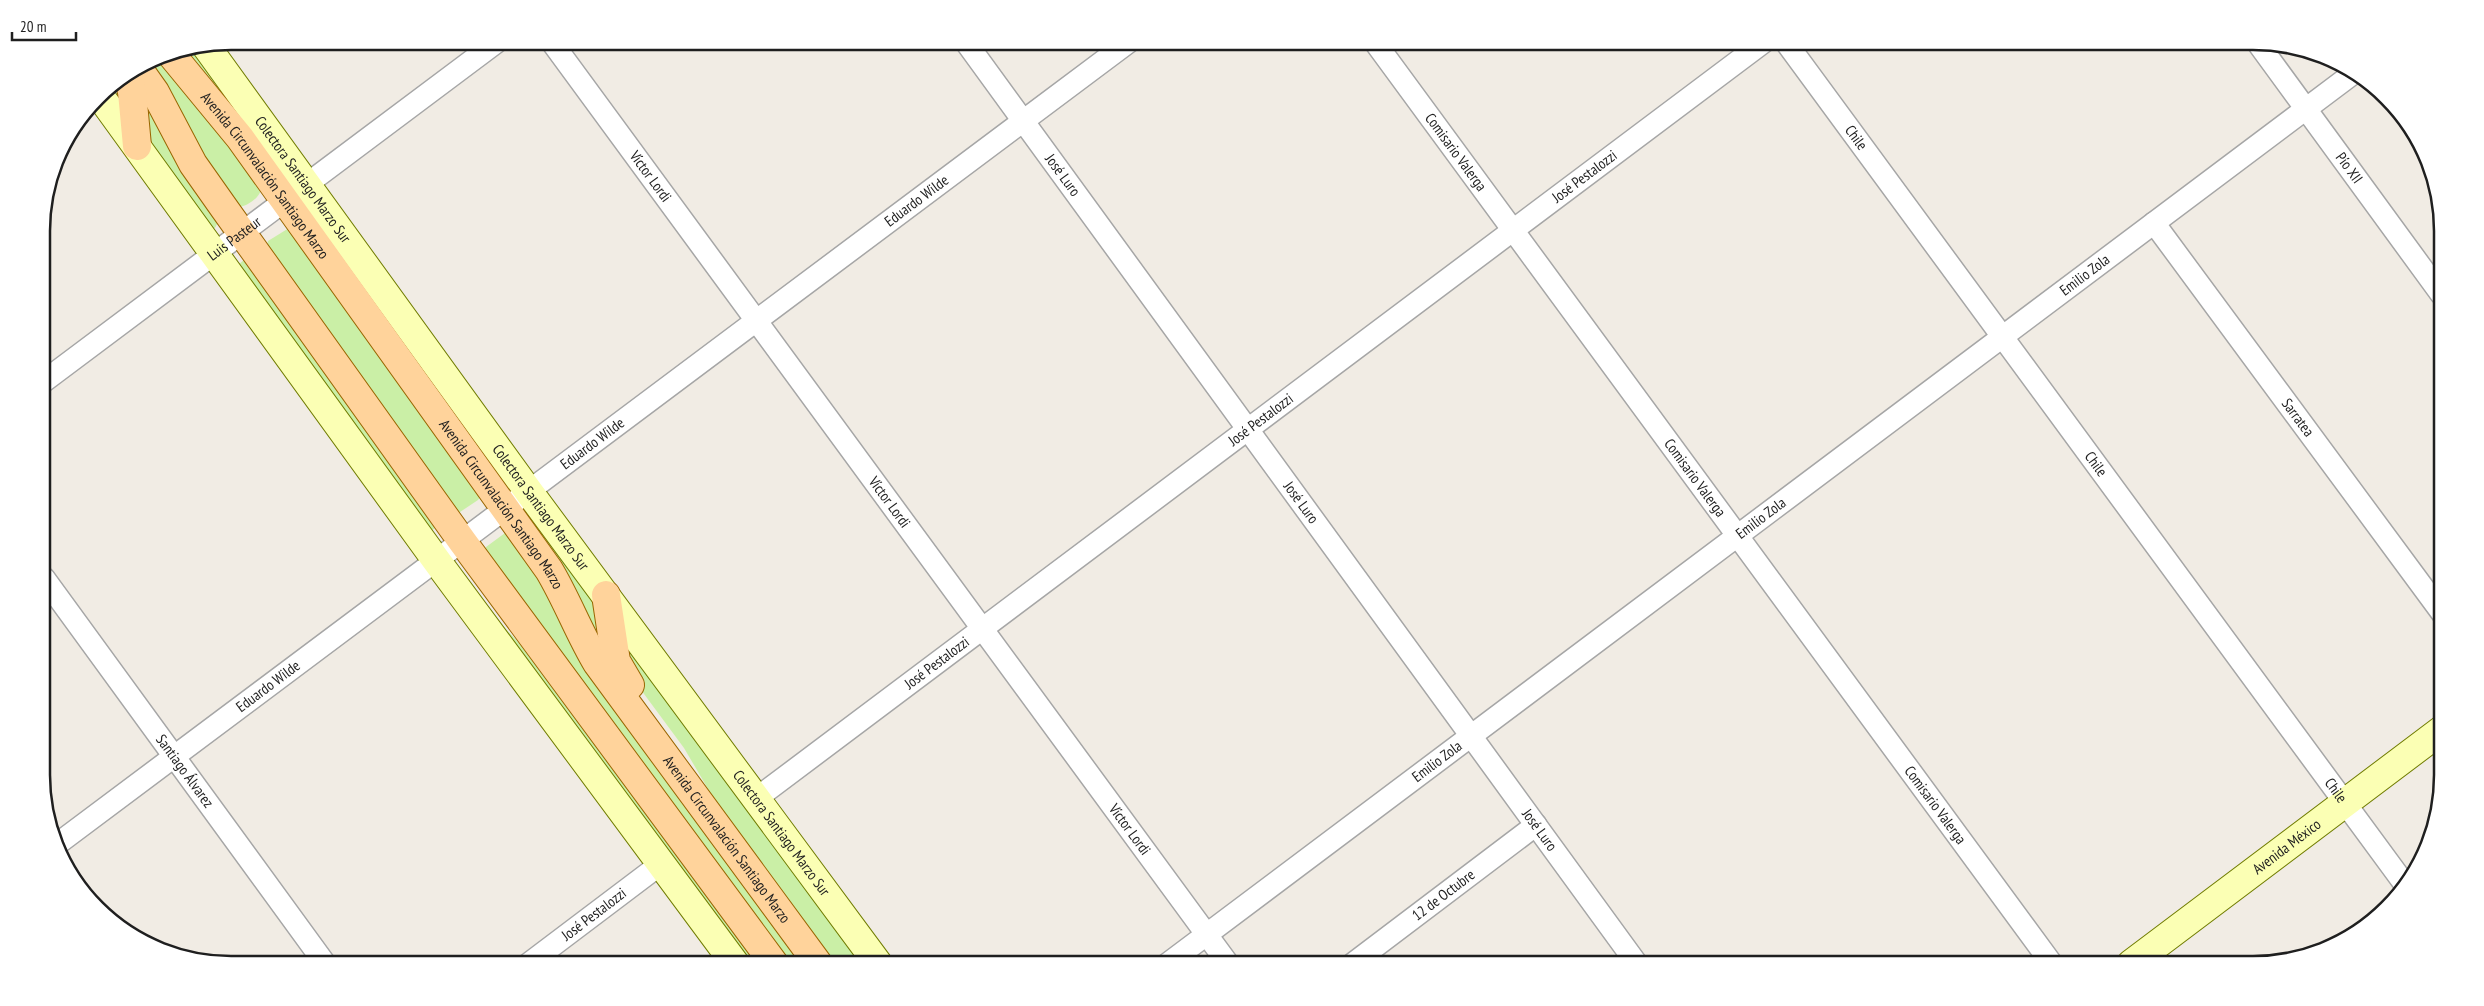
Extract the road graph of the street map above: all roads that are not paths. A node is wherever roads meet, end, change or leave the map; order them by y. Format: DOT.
graph roads {
  1 [pos="486,50"];
  2 [pos="558,50"];
  3 [pos="972,50"];
  4 [pos="1118,50"];
  5 [pos="1381,50"];
  6 [pos="1754,50"];
  7 [pos="1792,50"];
  8 [pos="2263,50"];
  9 [pos="210,52"];
  10 [pos="175,59"];
  11 [pos="142,74"];
  12 [pos="2348,78"];
  13 [pos="130,82"];
  14 [pos="104,102"];
  15 [pos="2306,109"];
  16 [pos="1023,121"];
  17 [pos="137,146"];
  18 [pos="307,184"];
  19 [pos="285,201"];
  20 [pos="2154,223"];
  21 [pos="1513,231"];
  22 [pos="242,232"];
  23 [pos="215,253"];
  24 [pos="2434,284"];
  25 [pos="756,321"];
  26 [pos="2002,337"];
  27 [pos="50,376"];
  28 [pos="1248,430"];
  29 [pos="529,492"];
  30 [pos="506,509"];
  31 [pos="1737,536"];
  32 [pos="462,540"];
  33 [pos="436,560"];
  34 [pos="50,586"];
  35 [pos="606,595"];
  36 [pos="2434,602"];
  37 [pos="982,629"];
  38 [pos="1471,736"];
  39 [pos="2434,736"];
  40 [pos="174,757"];
  41 [pos="757,798"];
  42 [pos="2344,803"];
  43 [pos="1536,825"];
  44 [pos="723,834"];
  45 [pos="63,841"];
  46 [pos="662,863"];
  47 [pos="2401,879"];
  48 [pos="1206,934"];
  49 [pos="319,956"];
  50 [pos="539,956"];
  51 [pos="729,956"];
  52 [pos="768,956"];
  53 [pos="812,956"];
  54 [pos="872,956"];
  55 [pos="1178,956"];
  56 [pos="1223,956"];
  57 [pos="1362,956"];
  58 [pos="1629,956"];
  59 [pos="2046,956"];
  60 [pos="2142,956"];
  1 -- 18 [label="street, Luis Pasteur"];
  2 -- 25 [label="street, Víctor Lordi"];
  3 -- 16 [label="street, José Luro"];
  4 -- 16 [label="street, Eduardo Wilde"];
  5 -- 21 [label="street, Comisario Valerga"];
  6 -- 21 [label="street, José Pestalozzi"];
  7 -- 26 [label="street, Chile"];
  8 -- 15 [label="street, Pío XII"];
  9 -- 18 [label="street, Colectora Santiago Marzo Sur"];
  10 -- 19 [label="main road, Avenida Circunvalación Santiago Marzo"];
  11 -- 22 [label="main road"];
  12 -- 15 [label="street, Emilio Zola"];
  13 -- 17 [label="main road"];
  14 -- 17 [label="street"];
  15 -- 20 [label="street, Emilio Zola"];
  15 -- 24 [label="street, Pío XII"];
  16 -- 25 [label="street, Eduardo Wilde"];
  16 -- 28 [label="street, José Luro"];
  17 -- 23 [label="street"];
  18 -- 19 [label="street, Luis Pasteur"];
  18 -- 29 [label="street, Colectora Santiago Marzo Sur"];
  19 -- 22 [label="street, Luis Pasteur"];
  19 -- 30 [label="main road, Avenida Circunvalación Santiago Marzo"];
  20 -- 26 [label="street, Emilio Zola"];
  20 -- 36 [label="street, Sarratea"];
  21 -- 28 [label="street, José Pestalozzi"];
  21 -- 31 [label="street, Comisario Valerga"];
  22 -- 23 [label="street, Luis Pasteur"];
  22 -- 32 [label="main road"];
  23 -- 27 [label="street, Luis Pasteur"];
  23 -- 33 [label="street"];
  25 -- 29 [label="street, Eduardo Wilde"];
  25 -- 37 [label="street, Víctor Lordi"];
  26 -- 31 [label="street, Emilio Zola"];
  26 -- 42 [label="street, Chile"];
  28 -- 37 [label="street, José Pestalozzi"];
  28 -- 38 [label="street, José Luro"];
  29 -- 30 [label="street, Eduardo Wilde"];
  29 -- 35 [label="street, Colectora Santiago Marzo Sur"];
  30 -- 32 [label="street, Eduardo Wilde"];
  30 -- 44 [label="main road, Avenida Circunvalación Santiago Marzo"];
  31 -- 38 [label="street, Emilio Zola"];
  31 -- 59 [label="street, Comisario Valerga"];
  32 -- 33 [label="street, Eduardo Wilde"];
  32 -- 52 [label="main road"];
  33 -- 40 [label="street, Eduardo Wilde"];
  33 -- 46 [label="street"];
  34 -- 40 [label="street, Santiago Álvarez"];
  35 -- 41 [label="street, Colectora Santiago Marzo Sur"];
  35 -- 44 [label="main road"];
  37 -- 41 [label="street, José Pestalozzi"];
  37 -- 48 [label="street, Víctor Lordi"];
  38 -- 43 [label="street, José Luro"];
  38 -- 48 [label="street, Emilio Zola"];
  39 -- 42 [label="street, Avenida México"];
  40 -- 45 [label="street, Eduardo Wilde"];
  40 -- 49 [label="street, Santiago Álvarez"];
  41 -- 54 [label="street, Colectora Santiago Marzo Sur"];
  42 -- 47 [label="street, Chile"];
  42 -- 60 [label="street, Avenida México"];
  43 -- 57 [label="street, 12 de Octubre"];
  43 -- 58 [label="street, José Luro"];
  44 -- 53 [label="main road, Avenida Circunvalación Santiago Marzo"];
  46 -- 50 [label="street, José Pestalozzi"];
  46 -- 51 [label="street"];
  48 -- 55 [label="street, Emilio Zola"];
  48 -- 56 [label="street, Víctor Lordi"];
}
